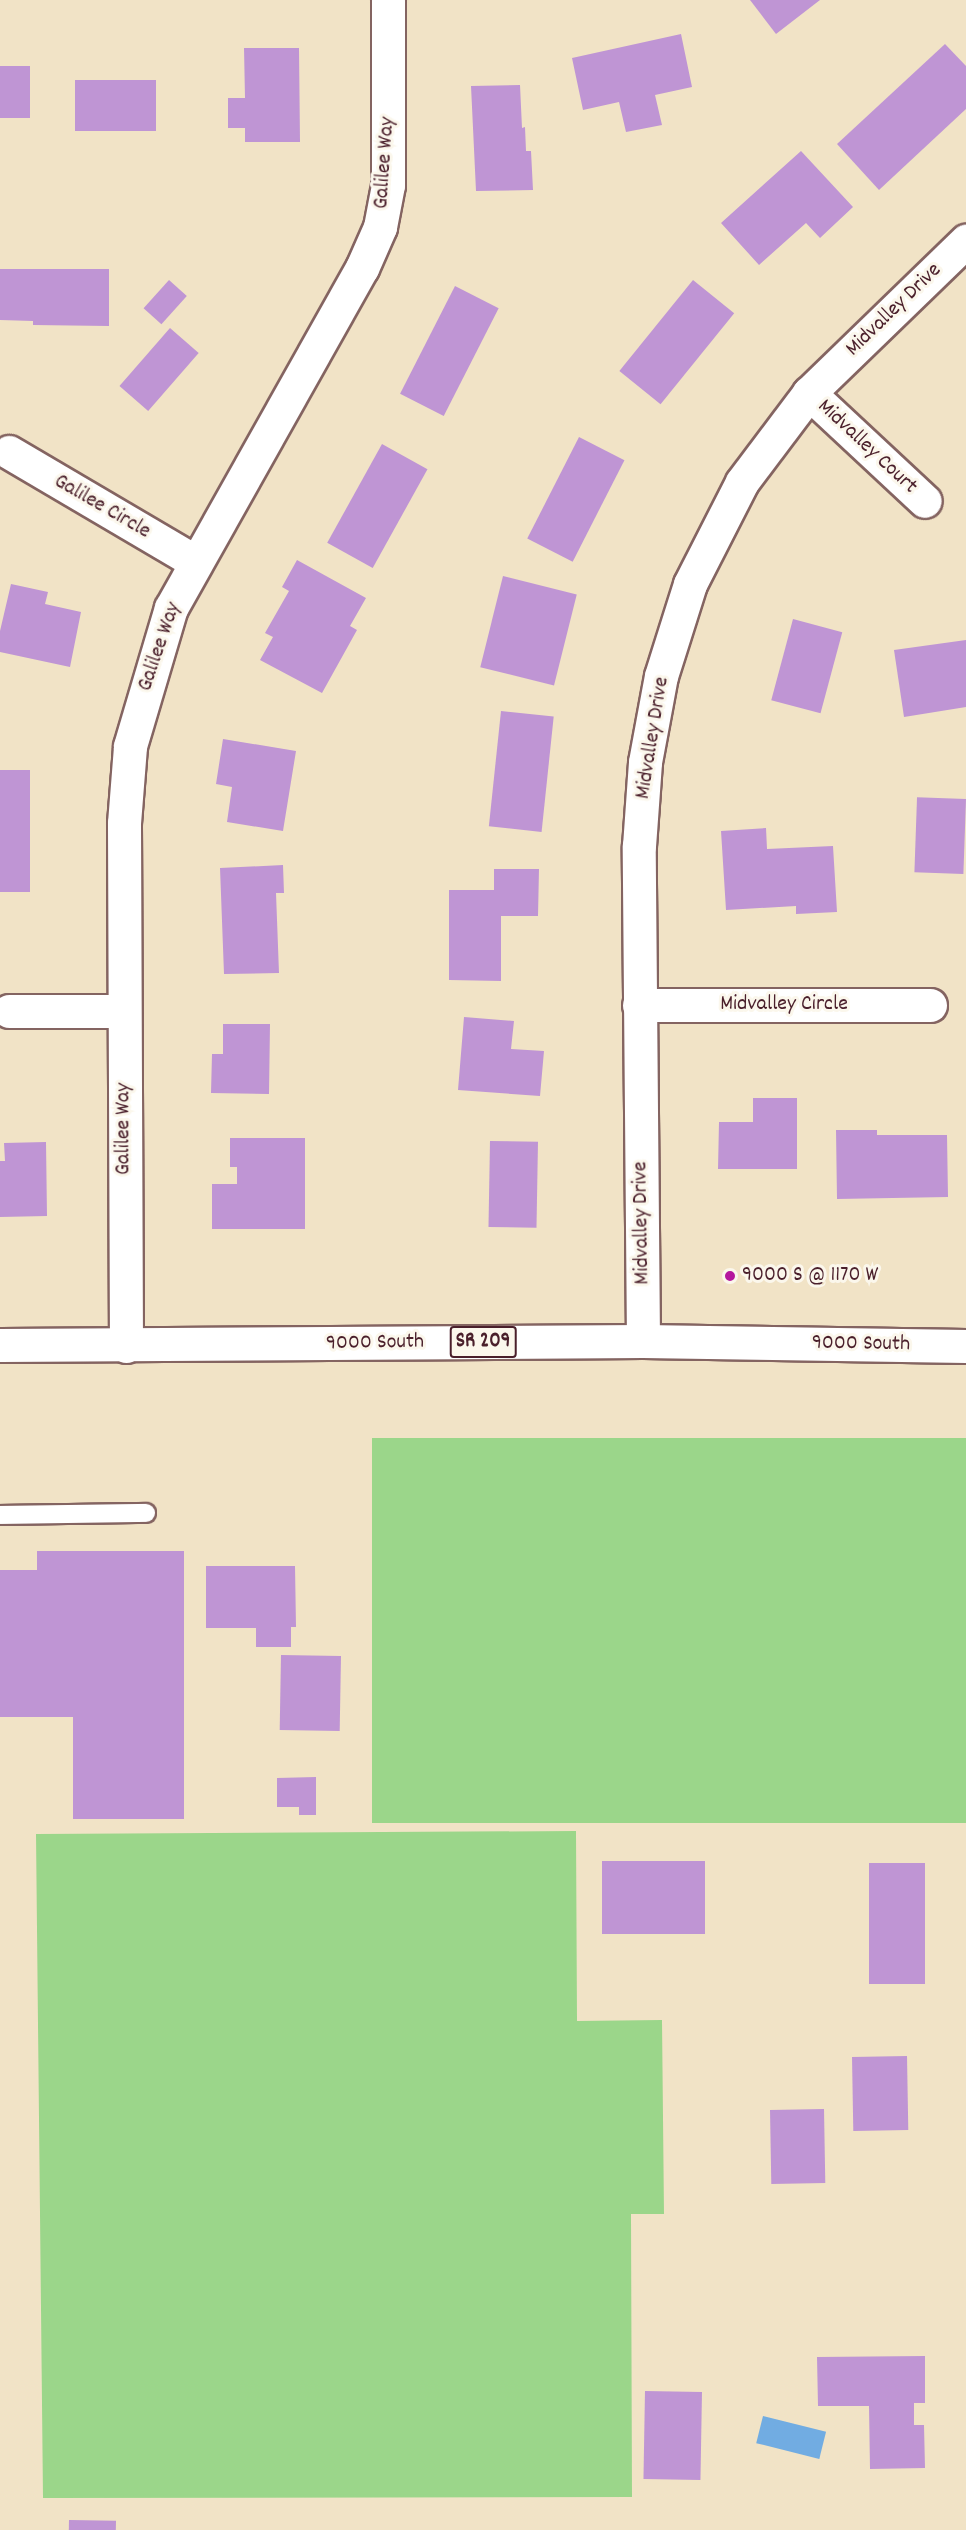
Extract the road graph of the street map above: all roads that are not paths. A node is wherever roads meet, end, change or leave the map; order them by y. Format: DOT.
graph roads {
  1 [pos="388,0"];
  2 [pos="966,241"];
  3 [pos="809,393"];
  4 [pos="9,452"];
  5 [pos="925,501"];
  6 [pos="196,562"];
  7 [pos="639,1005"];
  8 [pos="930,1005"];
  9 [pos="9,1011"];
  10 [pos="123,1011"];
  11 [pos="643,1341"];
  12 [pos="0,1345"];
  13 [pos="126,1346"];
  14 [pos="966,1346"];
  15 [pos="146,1513"];
  16 [pos="0,1515"];
  1 -- 6 [label="street, Galilee Way"];
  2 -- 3 [label="street, Midvalley Drive"];
  3 -- 5 [label="street, Midvalley Court"];
  3 -- 7 [label="street, Midvalley Drive"];
  4 -- 6 [label="street, Galilee Circle"];
  6 -- 10 [label="street, Galilee Way"];
  7 -- 8 [label="street, Midvalley Circle"];
  7 -- 11 [label="street, Midvalley Drive"];
  9 -- 10 [label="street"];
  10 -- 13 [label="street, Galilee Way"];
  11 -- 13 [label="street, 9000 South / SR 209"];
  11 -- 14 [label="street, 9000 South / SR 209"];
  12 -- 13 [label="street, 9000 South / SR 209"];
  15 -- 16 [label="lane"];
}
